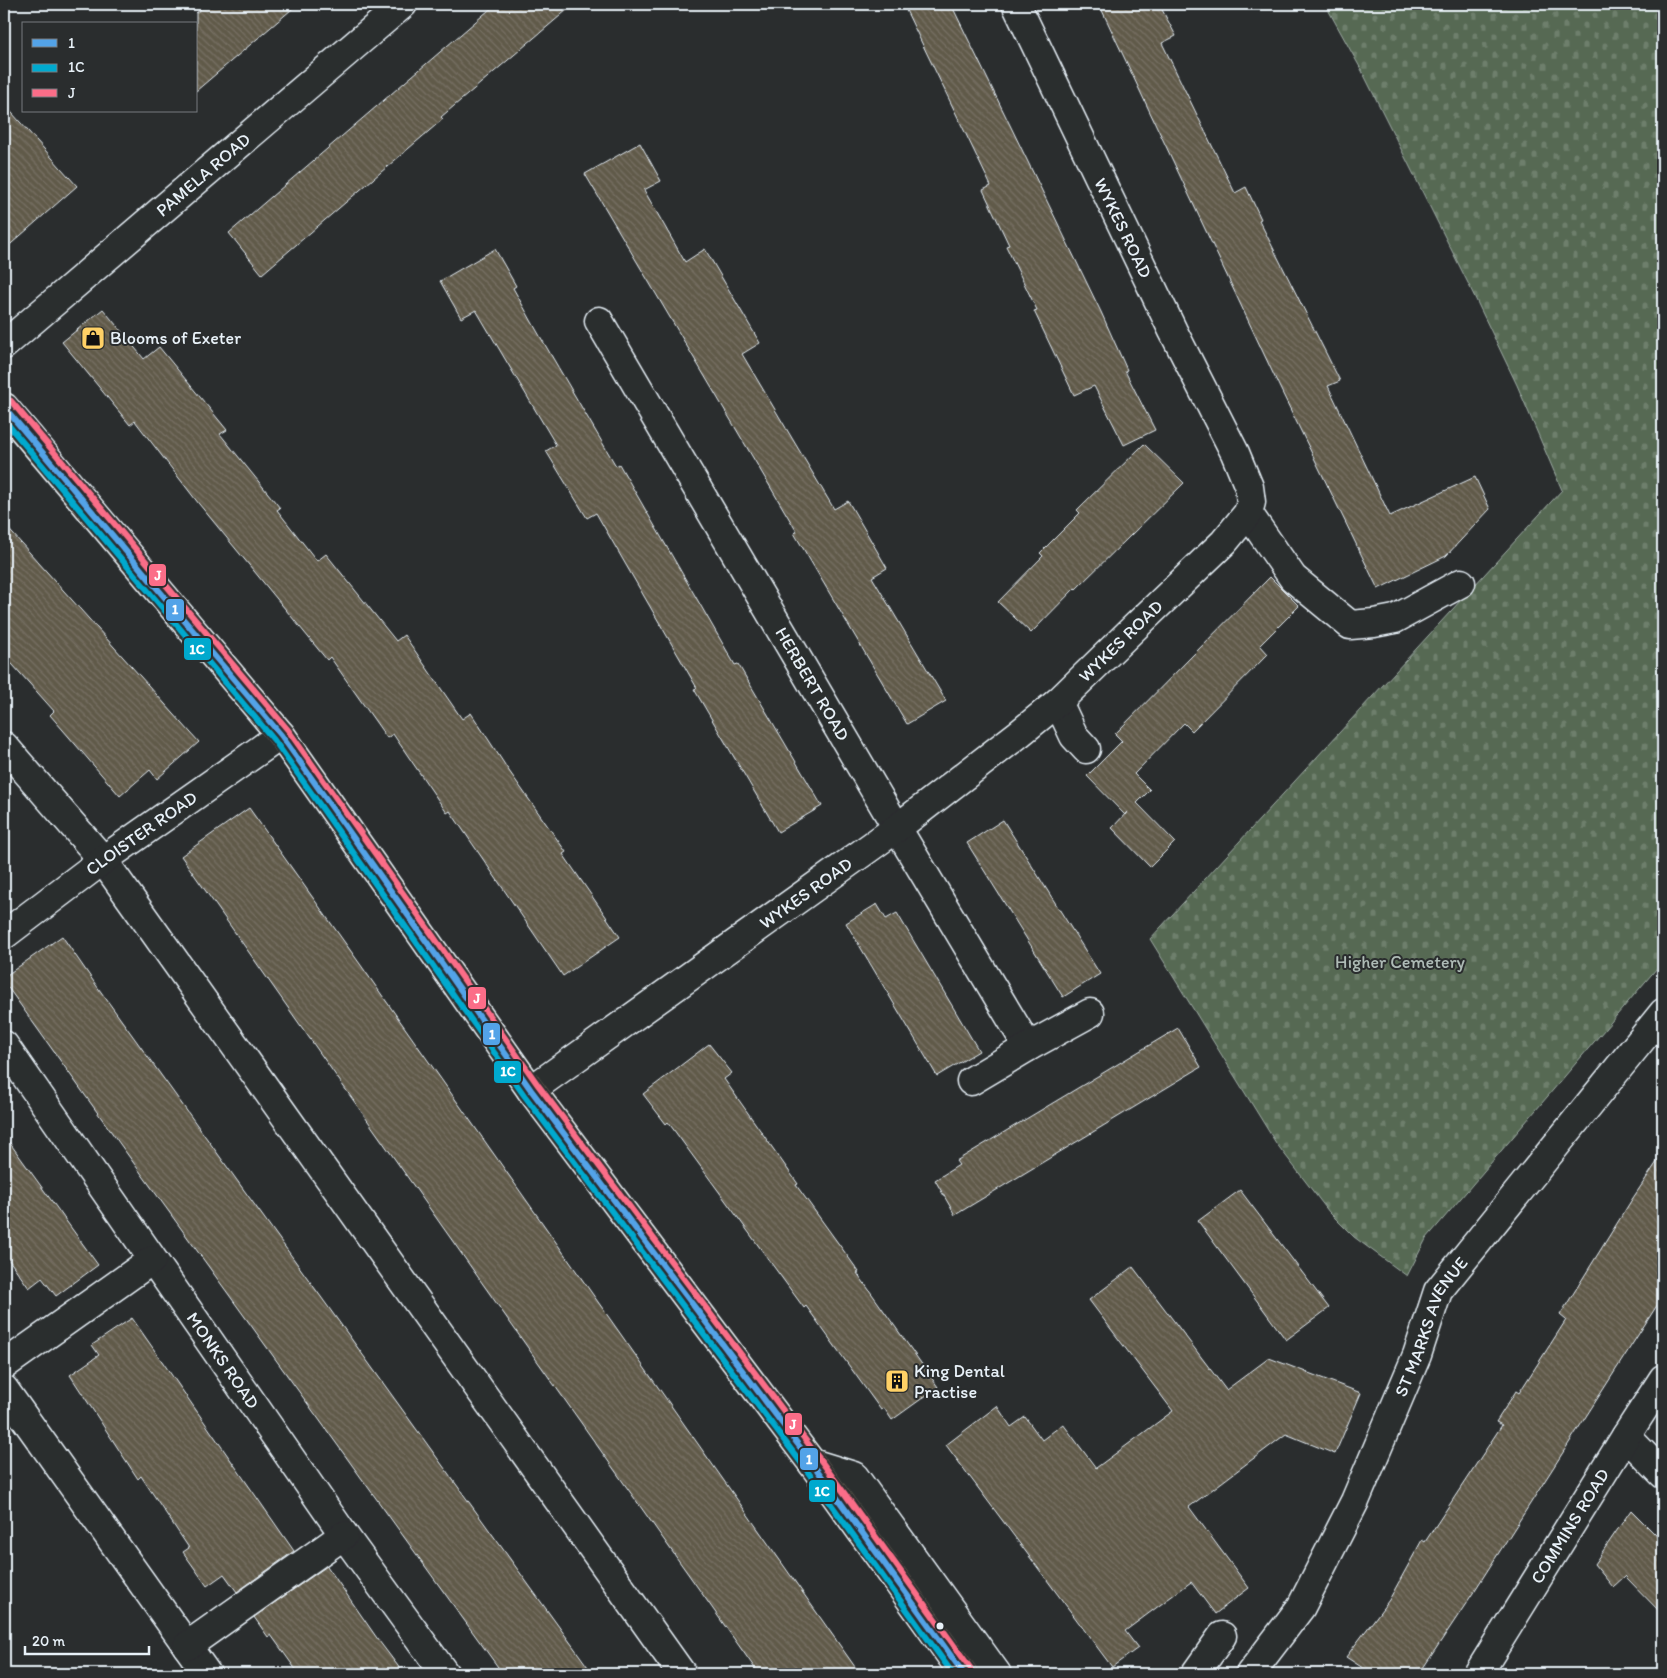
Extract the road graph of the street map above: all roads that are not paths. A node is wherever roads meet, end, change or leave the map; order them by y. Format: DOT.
graph roads {
  1 [pos="403,4"];
  2 [pos="1016,4"];
  3 [pos="599,320"];
  4 [pos="4,346"];
  5 [pos="4,407"];
  6 [pos="1248,513"];
  7 [pos="1461,583"];
  8 [pos="1058,702"];
  9 [pos="281,735"];
  10 [pos="4,746"];
  11 [pos="1086,749"];
  12 [pos="898,828"];
  13 [pos="103,860"];
  14 [pos="4,935"];
  15 [pos="1663,1012"];
  16 [pos="1090,1013"];
  17 [pos="4,1045"];
  18 [pos="1028,1047"];
  19 [pos="970,1081"];
  20 [pos="531,1090"];
  21 [pos="152,1260"];
  22 [pos="4,1365"];
  23 [pos="1663,1379"];
  24 [pos="4,1389"];
  25 [pos="1626,1436"];
  26 [pos="812,1463"];
  27 [pos="1663,1474"];
  28 [pos="344,1535"];
  29 [pos="1222,1636"];
  30 [pos="187,1646"];
  31 [pos="207,1674"];
  32 [pos="445,1674"];
  33 [pos="682,1674"];
  34 [pos="964,1674"];
  35 [pos="997,1674"];
  36 [pos="1195,1674"];
  37 [pos="1250,1674"];
  38 [pos="1478,1674"];
  1 -- 4 [label="street, PAMELA ROAD"];
  2 -- 6 [label="street, WYKES ROAD"];
  3 -- 12 [label="street, HERBERT ROAD"];
  5 -- 9 [label="main road"];
  6 -- 7 [label="street"];
  6 -- 8 [label="street, WYKES ROAD"];
  8 -- 11 [label="street"];
  8 -- 12 [label="street, WYKES ROAD"];
  9 -- 13 [label="street, CLOISTER ROAD"];
  9 -- 20 [label="main road"];
  10 -- 13 [label="street"];
  12 -- 18 [label="street, HERBERT ROAD"];
  12 -- 20 [label="street, WYKES ROAD"];
  13 -- 14 [label="street, CLOISTER ROAD"];
  13 -- 33 [label="street"];
  15 -- 37 [label="street, ST MARKS AVENUE"];
  16 -- 18 [label="street"];
  17 -- 21 [label="street, MONKS ROAD"];
  18 -- 19 [label="street"];
  20 -- 26 [label="main road"];
  21 -- 22 [label="street"];
  21 -- 28 [label="street, MONKS ROAD"];
  23 -- 25 [label="street, COMMINS ROAD"];
  24 -- 30 [label="street"];
  25 -- 27 [label="street"];
  25 -- 38 [label="street, COMMINS ROAD"];
  26 -- 34 [label="main road"];
  26 -- 35 [label="street"];
  28 -- 30 [label="street"];
  28 -- 32 [label="street, MONKS ROAD"];
  29 -- 36 [label="street"];
  30 -- 31 [label="street"];
}
